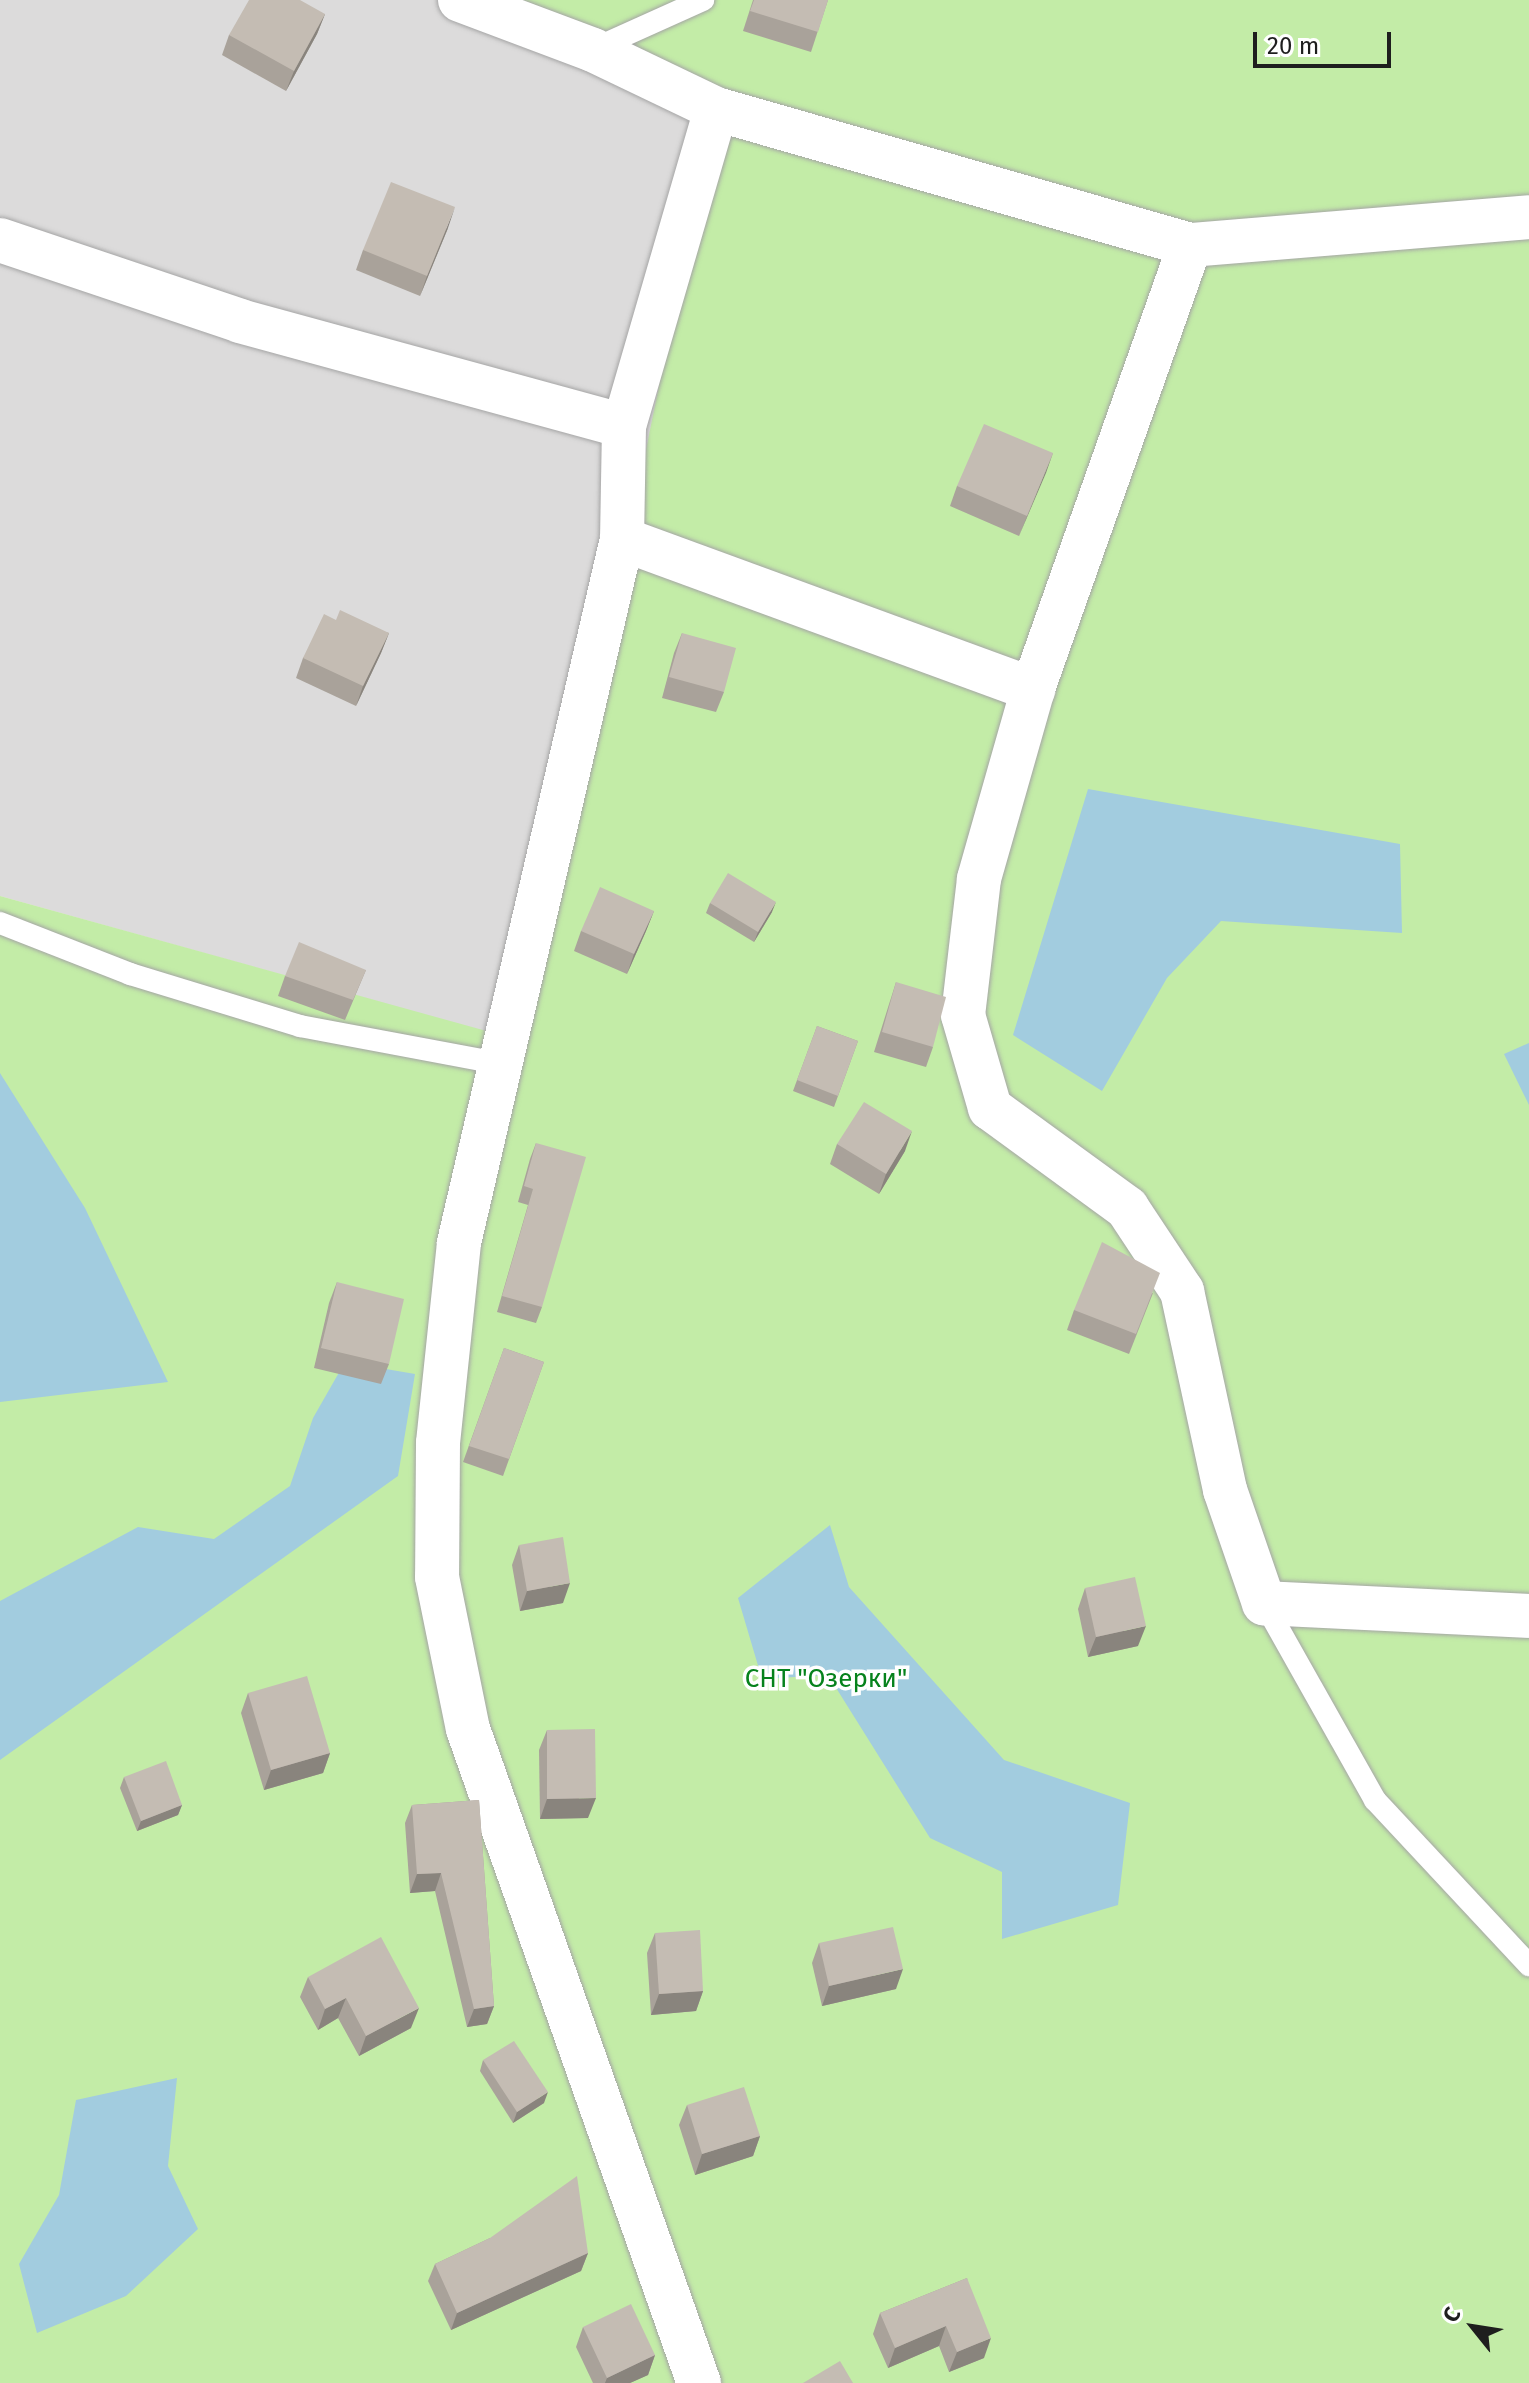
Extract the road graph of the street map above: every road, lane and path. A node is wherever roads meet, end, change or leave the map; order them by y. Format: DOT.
graph roads {
  1 [pos="460,0"];
  2 [pos="703,0"];
  3 [pos="593,50"];
  4 [pos="716,109"];
  5 [pos="1529,217"];
  6 [pos="0,240"];
  7 [pos="1190,245"];
  8 [pos="624,426"];
  9 [pos="622,539"];
  10 [pos="1033,689"];
  11 [pos="0,923"];
  12 [pos="497,1063"];
  13 [pos="1264,1603"];
  14 [pos="1529,1616"];
  15 [pos="1529,1965"];
  16 [pos="699,2383"];
  1 -- 3 [label="street"];
  2 -- 3 [label="lane"];
  3 -- 4 [label="street"];
  4 -- 7 [label="street"];
  4 -- 8 [label="street"];
  5 -- 7 [label="street"];
  6 -- 8 [label="street"];
  7 -- 10 [label="street"];
  8 -- 9 [label="street"];
  9 -- 10 [label="street"];
  9 -- 12 [label="street"];
  10 -- 13 [label="street"];
  11 -- 12 [label="lane"];
  12 -- 16 [label="street"];
  13 -- 14 [label="street"];
  13 -- 15 [label="lane"];
}
